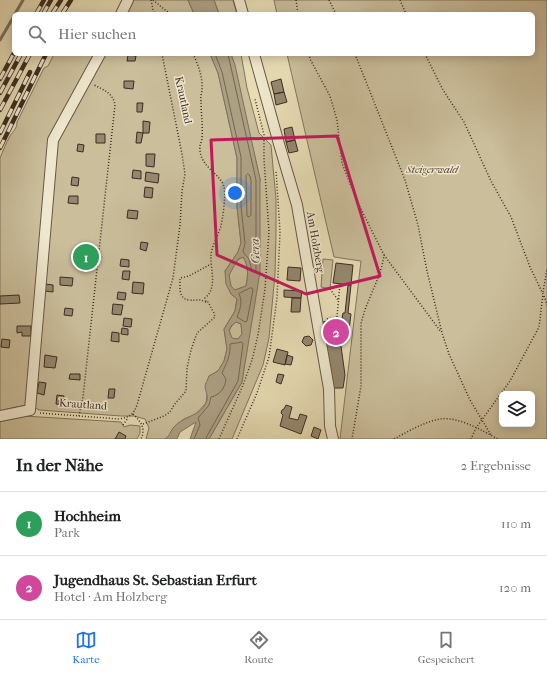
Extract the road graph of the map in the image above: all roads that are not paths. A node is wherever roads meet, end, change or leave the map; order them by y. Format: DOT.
graph roads {
  1 [pos="128,0"];
  2 [pos="239,0"];
  3 [pos="122,12"];
  4 [pos="242,12"];
  5 [pos="99,56"];
  6 [pos="255,56"];
  7 [pos="0,416"];
  8 [pos="333,439"];
  1 -- 3 [label="street"];
  2 -- 4 [label="street"];
  5 -- 7 [label="street"];
  6 -- 8 [label="street, Am Holzberg"];
}
